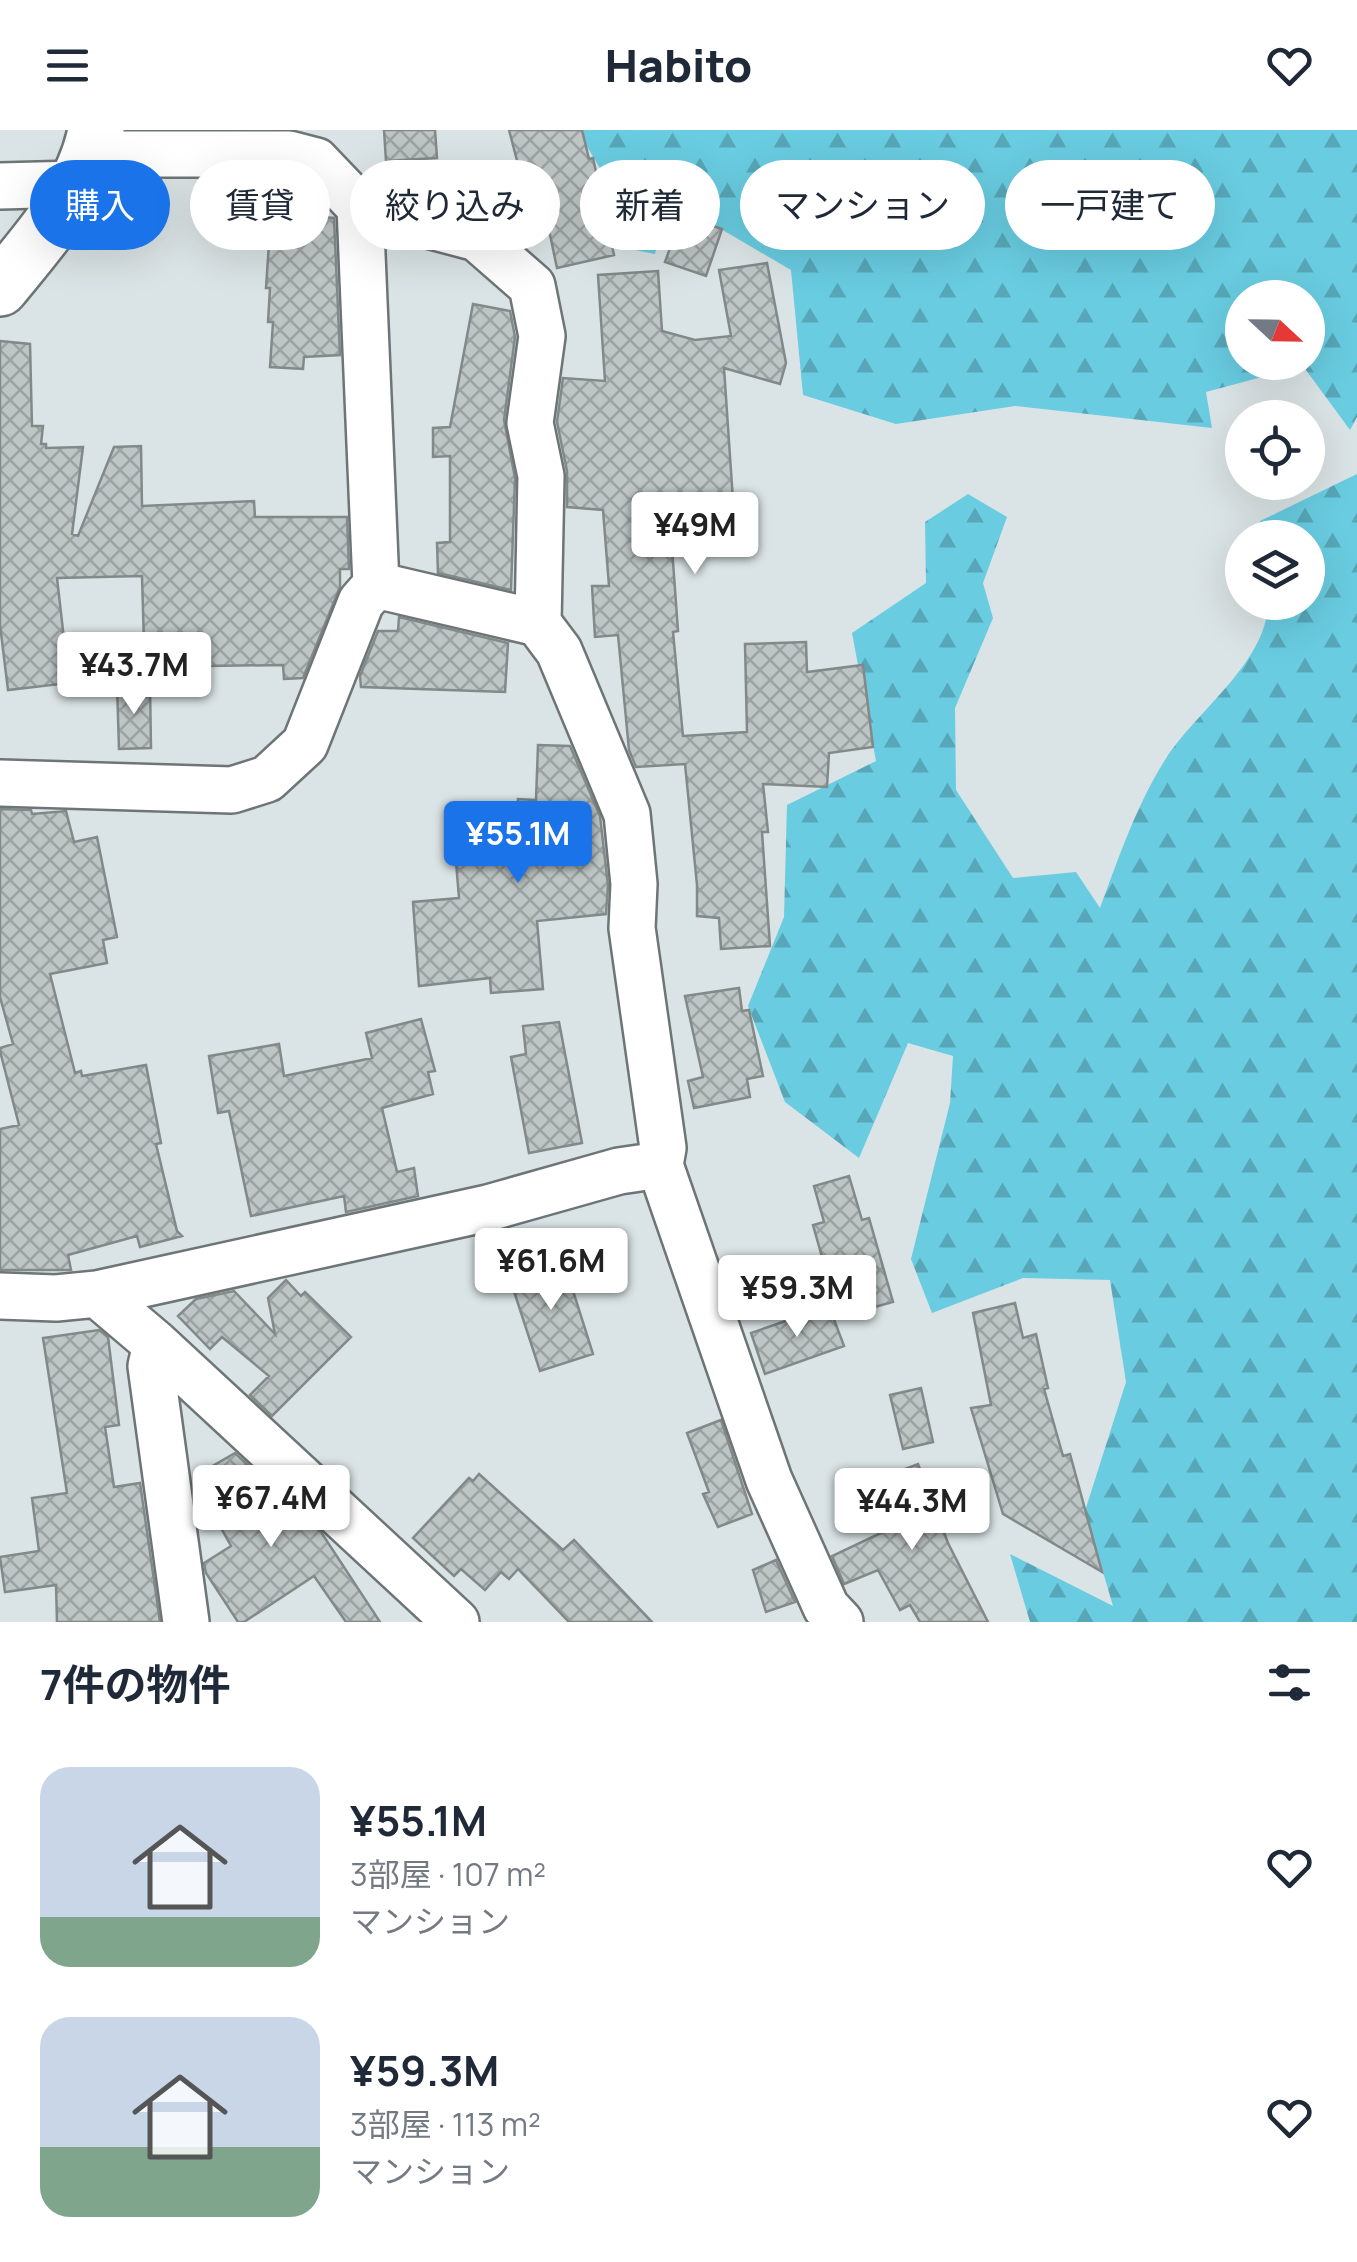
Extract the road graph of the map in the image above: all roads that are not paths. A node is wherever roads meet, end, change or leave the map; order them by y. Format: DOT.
graph roads {
  1 [pos="88,156"];
  2 [pos="0,186"];
  3 [pos="350,197"];
  4 [pos="362,250"];
  5 [pos="491,250"];
  6 [pos="0,288"];
  7 [pos="376,585"];
  8 [pos="538,623"];
  9 [pos="0,783"];
  10 [pos="660,1166"];
  11 [pos="96,1294"];
  12 [pos="0,1296"];
  13 [pos="156,1344"];
  14 [pos="186,1622"];
  15 [pos="456,1622"];
  16 [pos="840,1622"];
  1 -- 2 [label="street"];
  1 -- 3 [label="street"];
  1 -- 6 [label="street"];
  4 -- 7 [label="street"];
  5 -- 8 [label="street"];
  7 -- 8 [label="street"];
  7 -- 9 [label="street"];
  8 -- 10 [label="street"];
  10 -- 11 [label="street"];
  10 -- 16 [label="street"];
  11 -- 12 [label="street"];
  11 -- 13 [label="street"];
  13 -- 14 [label="street"];
  13 -- 15 [label="street"];
}
